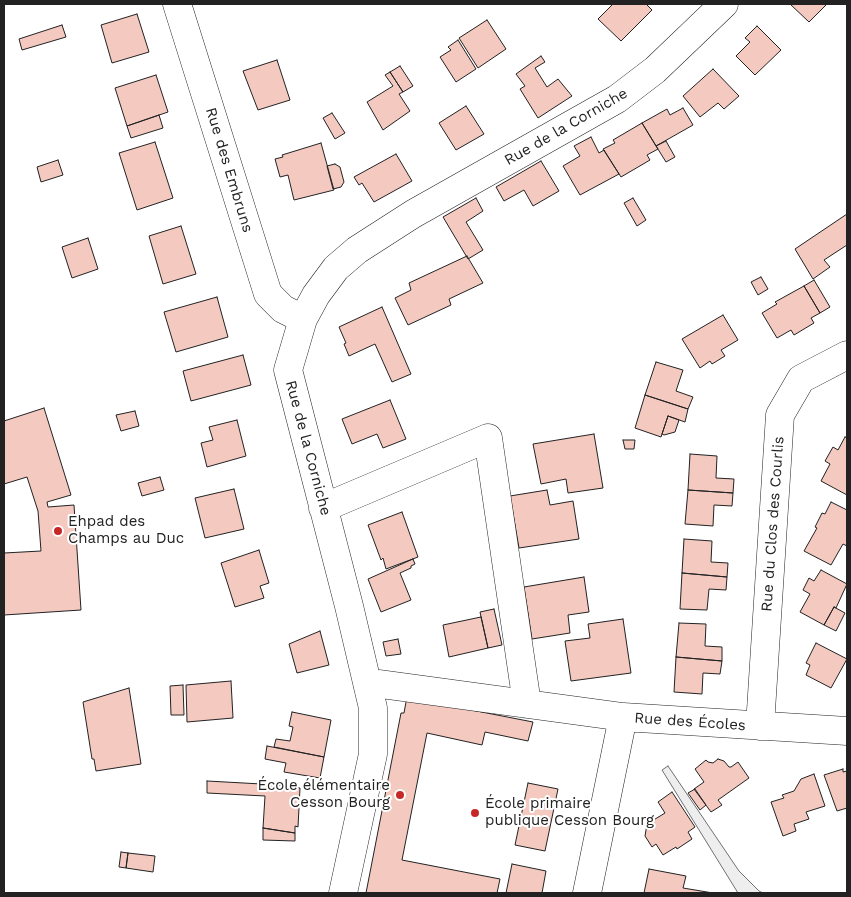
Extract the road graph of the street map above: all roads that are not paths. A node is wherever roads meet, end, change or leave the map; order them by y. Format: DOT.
graph roads {
  1 [pos="177,4"];
  2 [pos="724,4"];
  3 [pos="303,319"];
  4 [pos="847,355"];
  5 [pos="323,508"];
  6 [pos="368,687"];
  7 [pos="527,704"];
  8 [pos="623,717"];
  9 [pos="760,726"];
  10 [pos="847,731"];
  11 [pos="343,893"];
  12 [pos="587,893"];
  1 -- 3 [label="street, Rue des Embruns"];
  2 -- 3 [label="street, Rue de la Corniche"];
  3 -- 5 [label="street, Rue de la Corniche"];
  4 -- 9 [label="street, Rue du Clos des Courlis"];
  5 -- 6 [label="street, Rue de la Corniche"];
  5 -- 7 [label="street"];
  6 -- 7 [label="street"];
  6 -- 11 [label="street, Rue de la Corniche"];
  7 -- 8 [label="street"];
  8 -- 9 [label="street, Rue des Écoles"];
  8 -- 12 [label="street, Rue des Écoles"];
  9 -- 10 [label="street, Rue des Écoles"];
}
